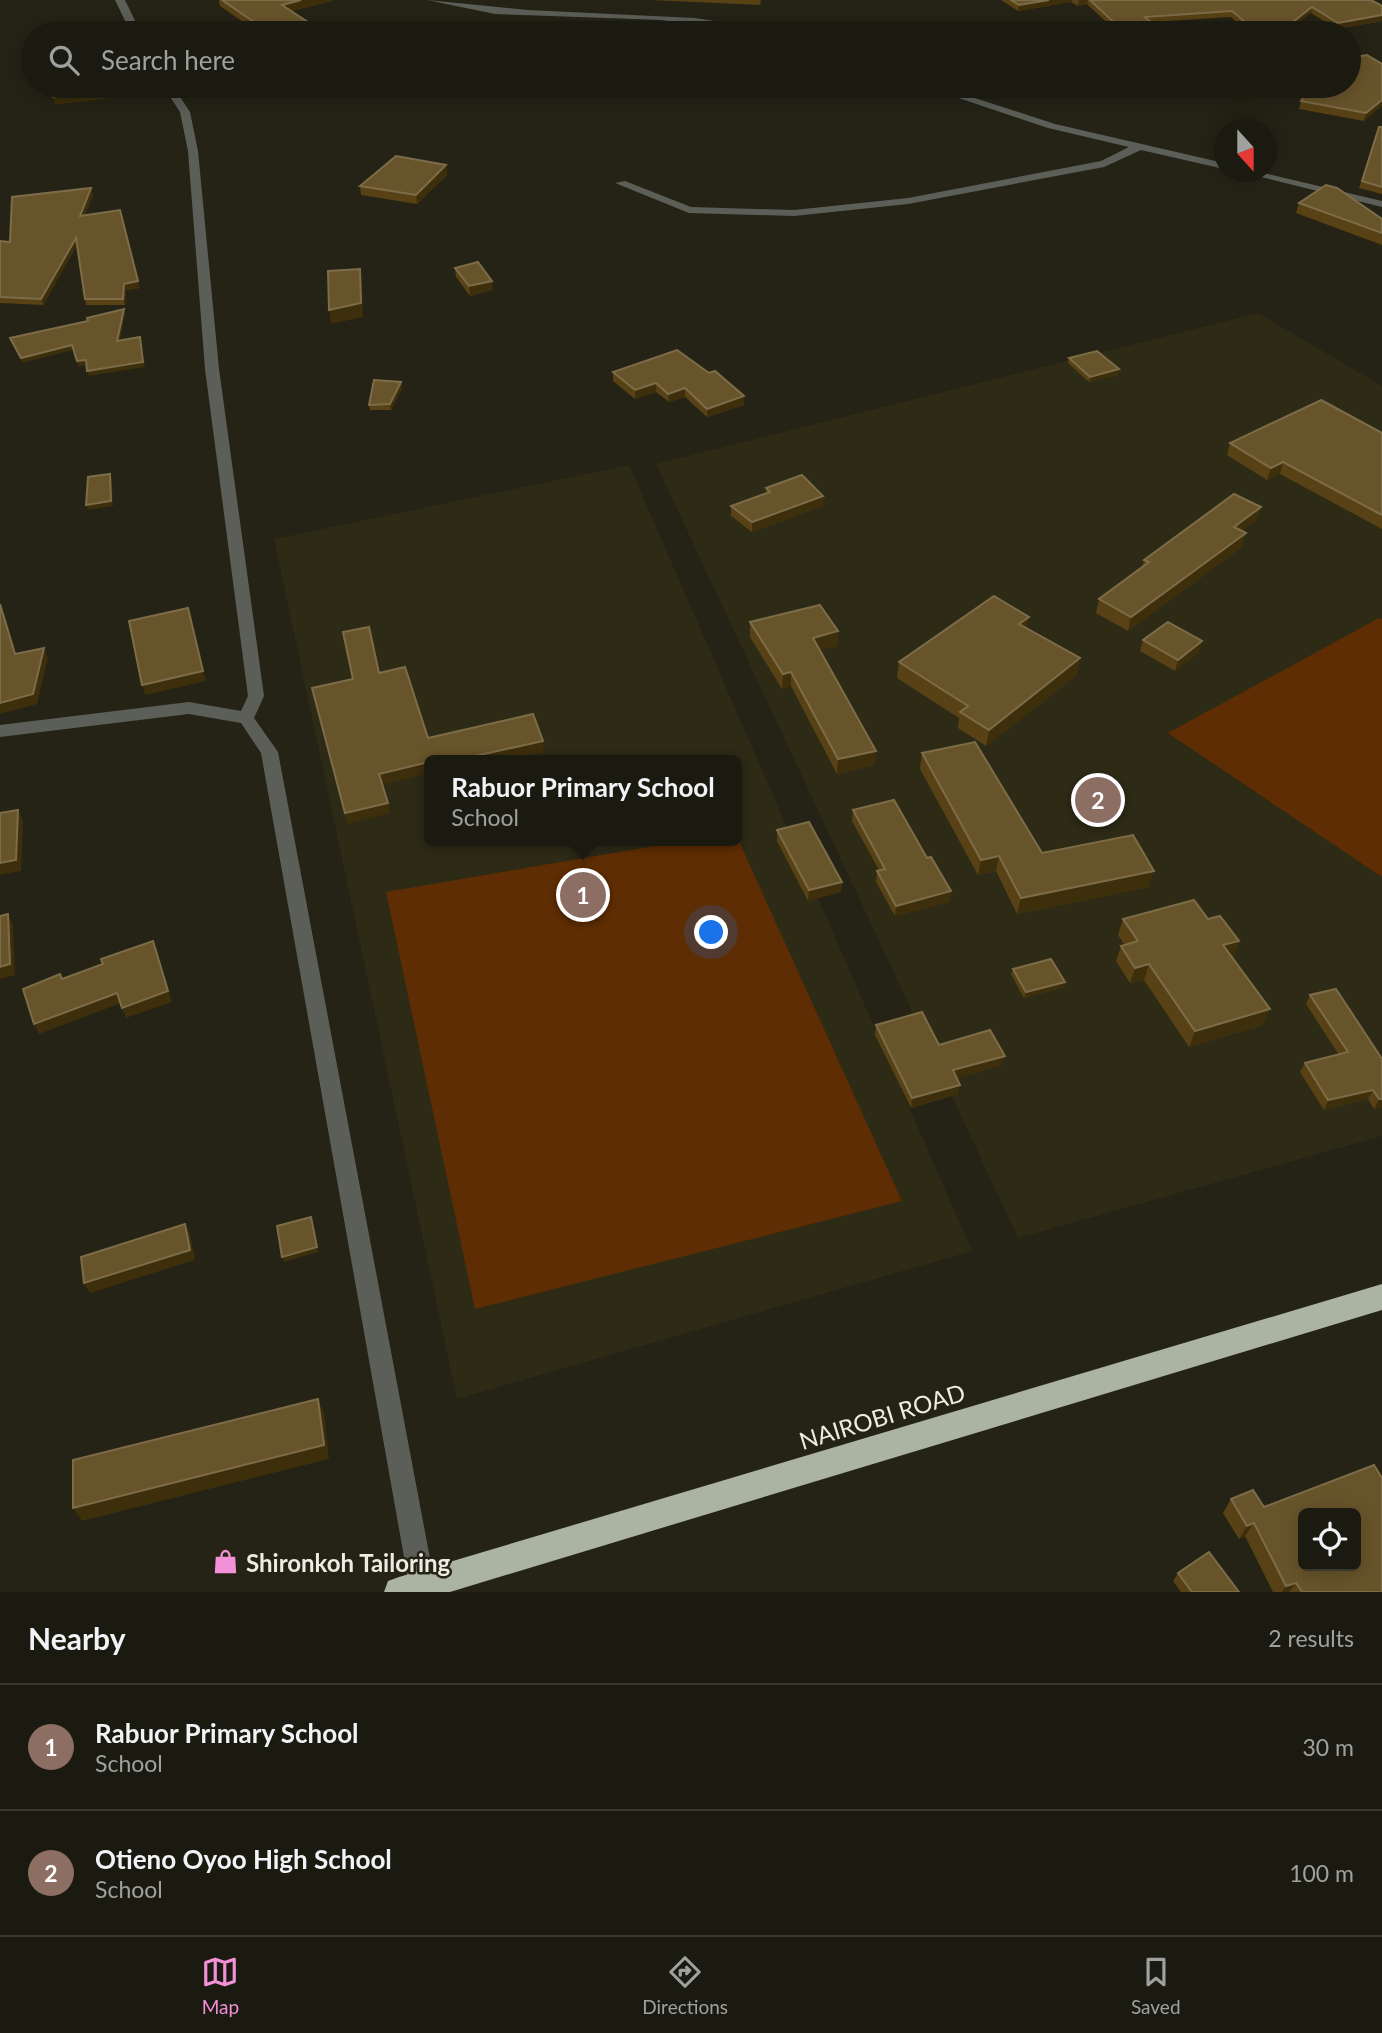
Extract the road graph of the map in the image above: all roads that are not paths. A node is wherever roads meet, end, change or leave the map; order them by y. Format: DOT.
graph roads {
  1 [pos="120,0"];
  2 [pos="432,0"];
  3 [pos="130,21"];
  4 [pos="678,21"];
  5 [pos="175,98"];
  6 [pos="965,98"];
  7 [pos="1138,147"];
  8 [pos="1214,164"];
  9 [pos="1277,179"];
  10 [pos="621,183"];
  11 [pos="1382,204"];
  12 [pos="246,718"];
  13 [pos="0,731"];
  14 [pos="1382,1297"];
  15 [pos="411,1588"];
  1 -- 3 [label="street"];
  2 -- 4 [label="street"];
  5 -- 12 [label="street"];
  6 -- 7 [label="street"];
  7 -- 8 [label="street"];
  7 -- 10 [label="street"];
  9 -- 11 [label="street"];
  12 -- 13 [label="street"];
  12 -- 15 [label="street"];
  14 -- 15 [label="highway, NAIROBI ROAD"];
}
